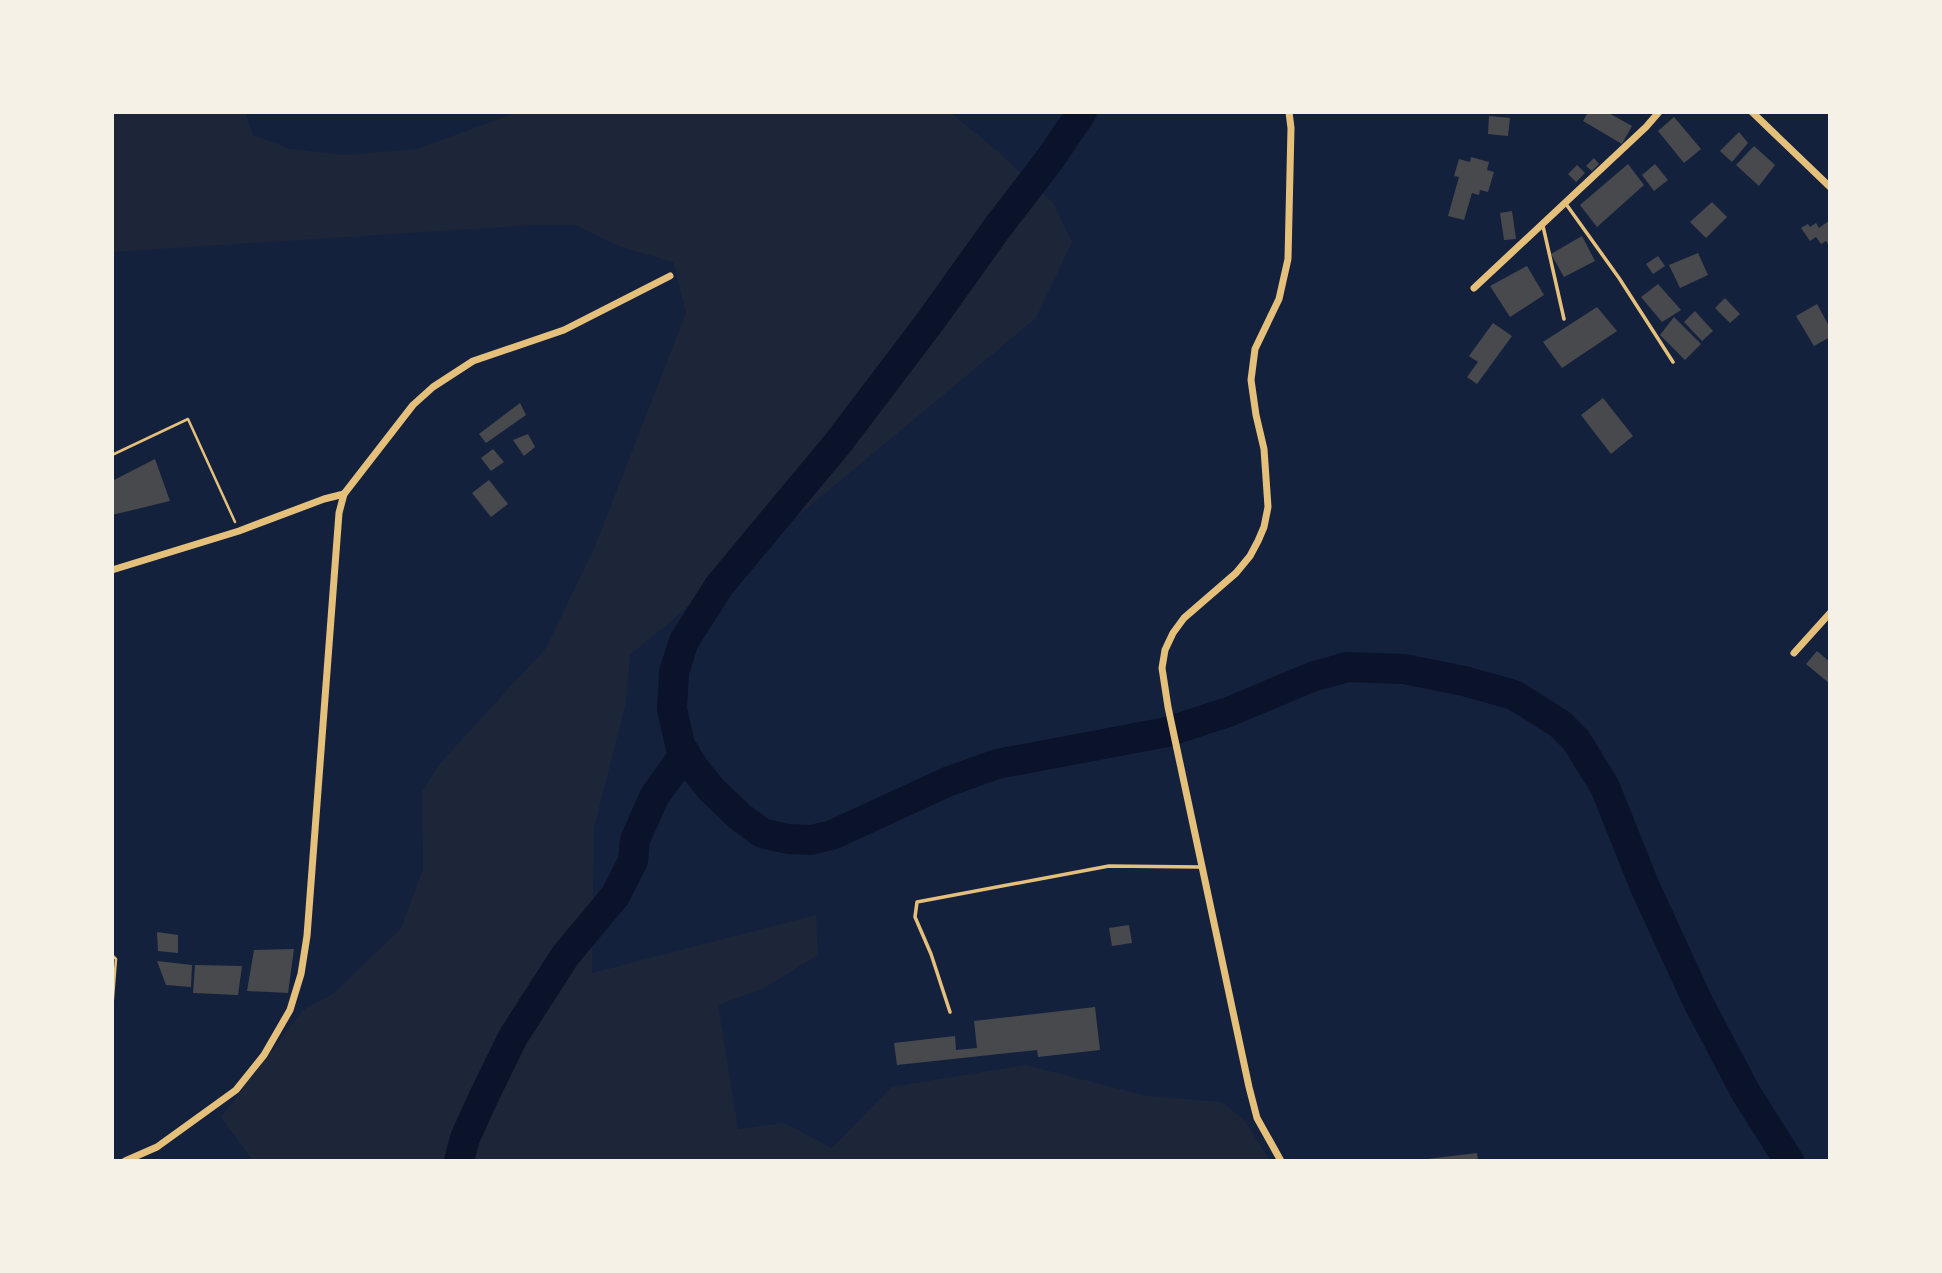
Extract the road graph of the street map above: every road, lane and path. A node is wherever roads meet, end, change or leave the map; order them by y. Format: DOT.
graph roads {
  1 [pos="1289,112"];
  2 [pos="1659,112"];
  3 [pos="1752,112"];
  4 [pos="1830,187"];
  5 [pos="1565,203"];
  6 [pos="1543,224"];
  7 [pos="670,276"];
  8 [pos="1474,288"];
  9 [pos="1564,319"];
  10 [pos="1674,362"];
  11 [pos="112,455"];
  12 [pos="344,495"];
  13 [pos="239,531"];
  14 [pos="112,570"];
  15 [pos="1830,612"];
  16 [pos="1794,653"];
  17 [pos="1202,867"];
  18 [pos="112,955"];
  19 [pos="112,1011"];
  20 [pos="950,1012"];
  21 [pos="125,1161"];
  22 [pos="1280,1161"];
  1 -- 17 [label="street"];
  2 -- 5 [label="street"];
  3 -- 4 [label="street"];
  5 -- 6 [label="street"];
  5 -- 10 [label="lane"];
  6 -- 8 [label="street"];
  6 -- 9 [label="lane"];
  7 -- 12 [label="street"];
  11 -- 13 [label="path"];
  12 -- 13 [label="street"];
  12 -- 21 [label="street"];
  13 -- 14 [label="street"];
  15 -- 16 [label="street"];
  17 -- 20 [label="lane"];
  17 -- 22 [label="street"];
  18 -- 19 [label="path"];
}
